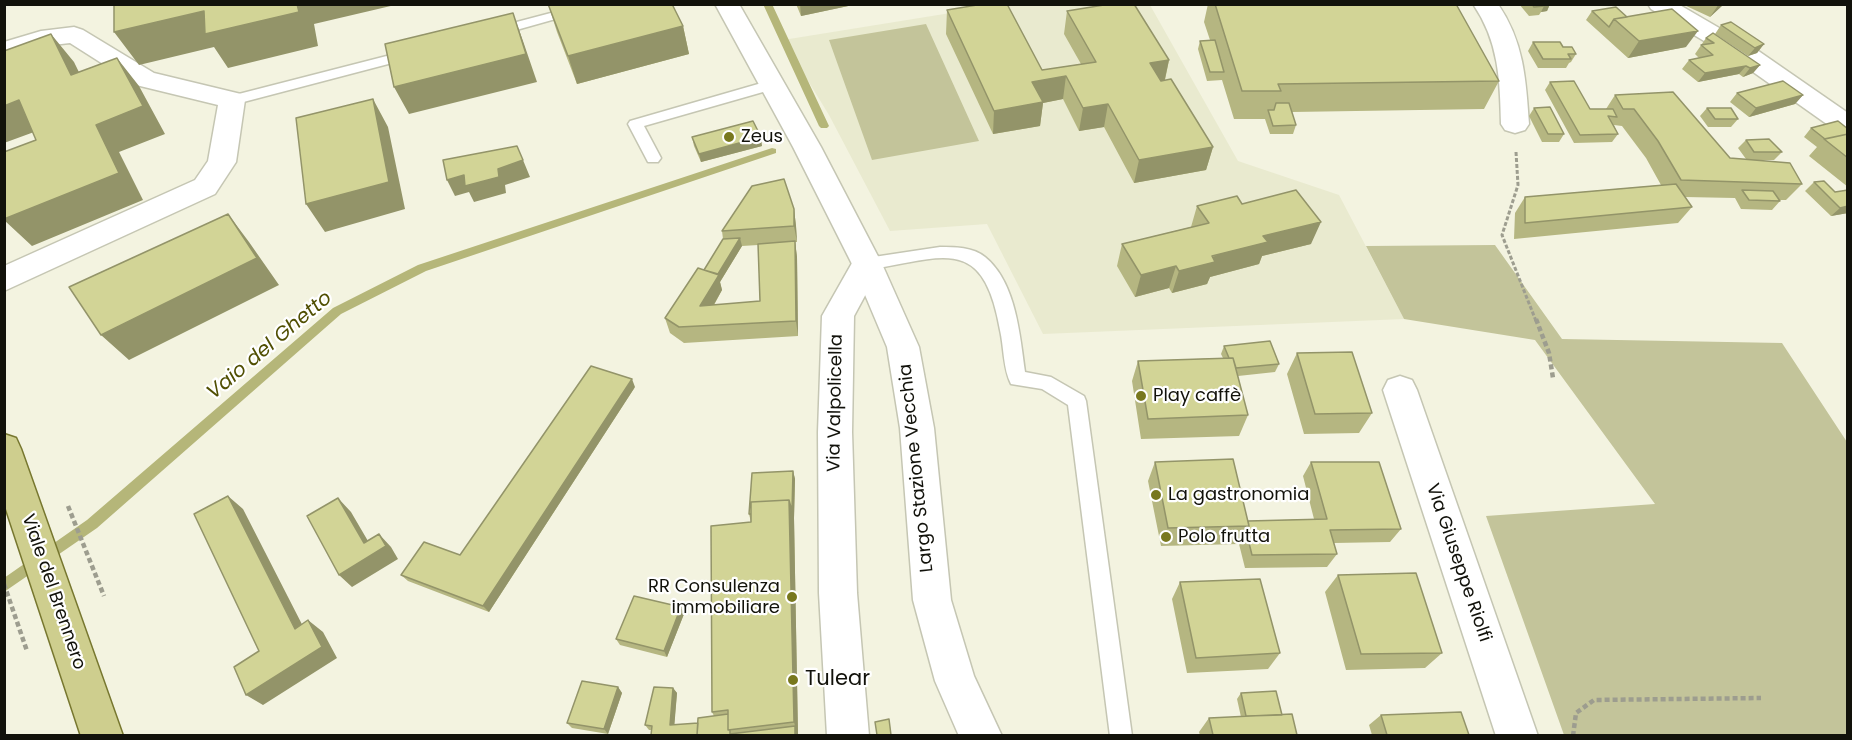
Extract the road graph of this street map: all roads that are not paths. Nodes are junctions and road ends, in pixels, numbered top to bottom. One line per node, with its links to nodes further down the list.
1 (603, 4): 5 (lane)
2 (727, 4): 8 (street)
3 (1485, 4): 10 (street)
4 (1660, 4): 11 (street)
5 (475, 38)
6 (429, 49): 9 (lane)
7 (4, 51): 9 (street)
8 (772, 86): 12 (lane); 13 (street)
9 (232, 100): 14 (street)
10 (1515, 124)
11 (1848, 126)
12 (653, 158)
13 (867, 264): 17 (lane); 19 (street, Via Valpolicella); 20 (street, Largo Stazione Vecchia)
14 (4, 279)
15 (1400, 390): 21 (street, Via Giuseppe Riolfi)
16 (4, 449): 18 (main road, Viale del Brennero)
17 (1119, 734)
18 (102, 735)
19 (848, 735)
20 (981, 735)
21 (1517, 735)

